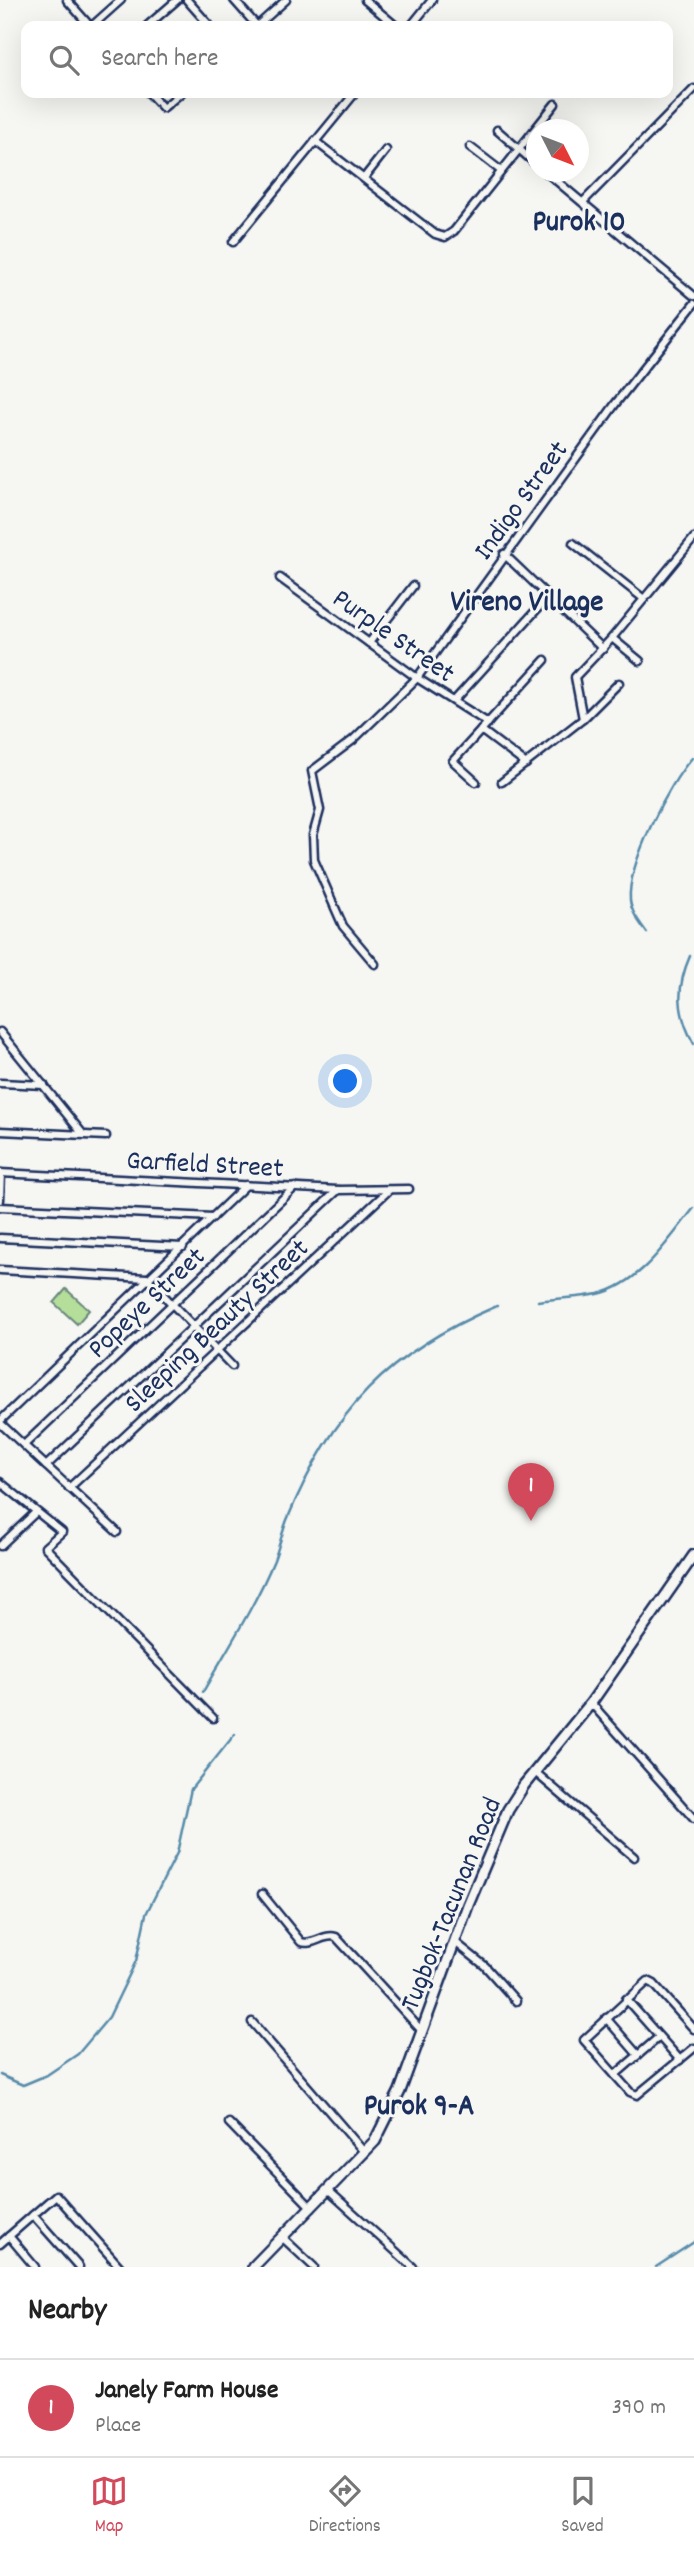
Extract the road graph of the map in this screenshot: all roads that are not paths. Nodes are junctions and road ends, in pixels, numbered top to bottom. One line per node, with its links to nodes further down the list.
1 (67, 0): 9 (street)
2 (121, 0): 10 (street)
3 (177, 0): 11 (street)
4 (187, 0): 12 (street)
5 (234, 0): 13 (street)
6 (285, 0): 14 (street)
7 (365, 0): 15 (street)
8 (432, 0): 16 (street)
9 (86, 21)
10 (97, 21)
11 (153, 21)
12 (203, 21)
13 (253, 21)
14 (262, 21)
15 (390, 21)
16 (415, 21)
17 (694, 89): 31 (street)
18 (154, 98): 19 (street)
19 (175, 98)
20 (351, 98): 23 (street)
21 (555, 104): 25 (street)
22 (497, 130): 25 (street)
23 (315, 141): 29 (street); 32 (street)
24 (470, 147): 28 (street)
25 (519, 149): 27 (street); 28 (street)
26 (386, 150): 29 (street)
27 (526, 155)
28 (500, 170): 29 (street)
29 (364, 178)
30 (558, 182): 31 (street)
31 (583, 202): 33 (street)
32 (233, 242)
33 (694, 296)
34 (694, 304): 37 (street, Indigo Street)
35 (694, 538): 41 (street)
36 (573, 543): 41 (street)
37 (504, 554): 40 (street); 47 (street, Indigo Street)
38 (280, 578): 43 (street, Purple Street)
39 (413, 586): 43 (street)
40 (548, 597): 44 (street); 49 (street)
41 (645, 599): 42 (street)
42 (612, 638): 44 (street); 46 (street)
43 (369, 643): 47 (street, Purple Street)
44 (603, 649): 50 (street)
45 (545, 660): 51 (street)
46 (640, 661)
47 (417, 678): 49 (street, Purple Street); 56 (street, Indigo Street)
48 (619, 683): 50 (street)
49 (454, 701): 51 (street, Purple Street)
50 (583, 719): 53 (street)
51 (488, 723): 52 (street)
52 (481, 730): 53 (street); 54 (street)
53 (526, 764): 55 (street)
54 (476, 782)
55 (502, 782)
56 (375, 964)
57 (1, 1035): 59 (street)
58 (0, 1083): 59 (street)
59 (44, 1085): 61 (street)
60 (0, 1131): 61 (street)
61 (82, 1133): 62 (street)
62 (106, 1136)
63 (1, 1173): 64 (street, Garfield Street); 69 (street)
64 (246, 1185): 65 (street, Garfield Street); 71 (street, Popeye Street)
65 (295, 1187): 67 (street, Garfield Street); 76 (street, Popeye Street)
66 (409, 1189): 68 (street, Garfield Street)
67 (338, 1190): 68 (street, Garfield Street); 77 (street)
68 (389, 1190): 78 (street, Sleeping Beauty Street)
69 (0, 1200)
70 (0, 1207): 71 (street)
71 (213, 1217): 73 (street, Popeye Street)
72 (0, 1238): 73 (street)
73 (183, 1247): 75 (street, Popeye Street)
74 (0, 1270): 75 (street)
75 (150, 1280): 76 (street); 80 (street, Popeye Street)
76 (173, 1304): 77 (street); 81 (street, Popeye Street)
77 (194, 1326): 78 (street); 82 (street)
78 (218, 1352): 79 (street); 84 (street, Sleeping Beauty Street)
79 (232, 1366)
80 (0, 1422): 81 (street)
81 (24, 1445): 82 (street)
82 (46, 1466): 84 (street)
83 (0, 1482): 85 (street)
84 (69, 1488): 86 (street)
85 (35, 1513): 87 (street); 90 (street)
86 (117, 1532)
87 (0, 1546)
88 (694, 1555): 89 (street, Tugbok-Tacunan Road)
89 (592, 1703): 91 (street, Tugbok-Tacunan Road); 92 (street)
90 (213, 1718)
91 (535, 1772): 93 (street); 95 (street, Tugbok-Tacunan Road)
92 (694, 1819)
93 (634, 1857)
94 (261, 1894): 101 (street)
95 (454, 1942): 97 (street); 101 (street, Tugbok-Tacunan Road)
96 (626, 2000): 98 (street); 100 (street); 102 (street)
97 (516, 2001)
98 (606, 2018): 104 (street); 106 (street)
99 (252, 2022): 108 (street)
100 (694, 2029)
101 (422, 2031): 108 (street, Tugbok-Tacunan Road)
102 (659, 2037): 104 (street); 105 (street)
103 (694, 2048): 105 (street)
104 (638, 2055): 106 (street)
105 (680, 2060): 106 (street)
106 (615, 2075)
107 (229, 2123): 110 (street)
108 (365, 2153): 109 (street, Tugbok-Tacunan Road)
109 (329, 2191): 110 (street, Tugbok-Tacunan Road); 120 (street)
110 (312, 2208): 113 (street, Tugbok-Tacunan Road)
111 (33, 2215): 112 (street); 116 (street); 117 (street)
112 (9, 2236): 114 (street); 115 (street)
113 (283, 2238): 118 (street, Tugbok-Tacunan Road); 119 (street)
114 (0, 2244)
115 (36, 2267)
116 (79, 2267)
117 (120, 2267)
118 (253, 2267)
119 (314, 2267)
120 (413, 2267)

